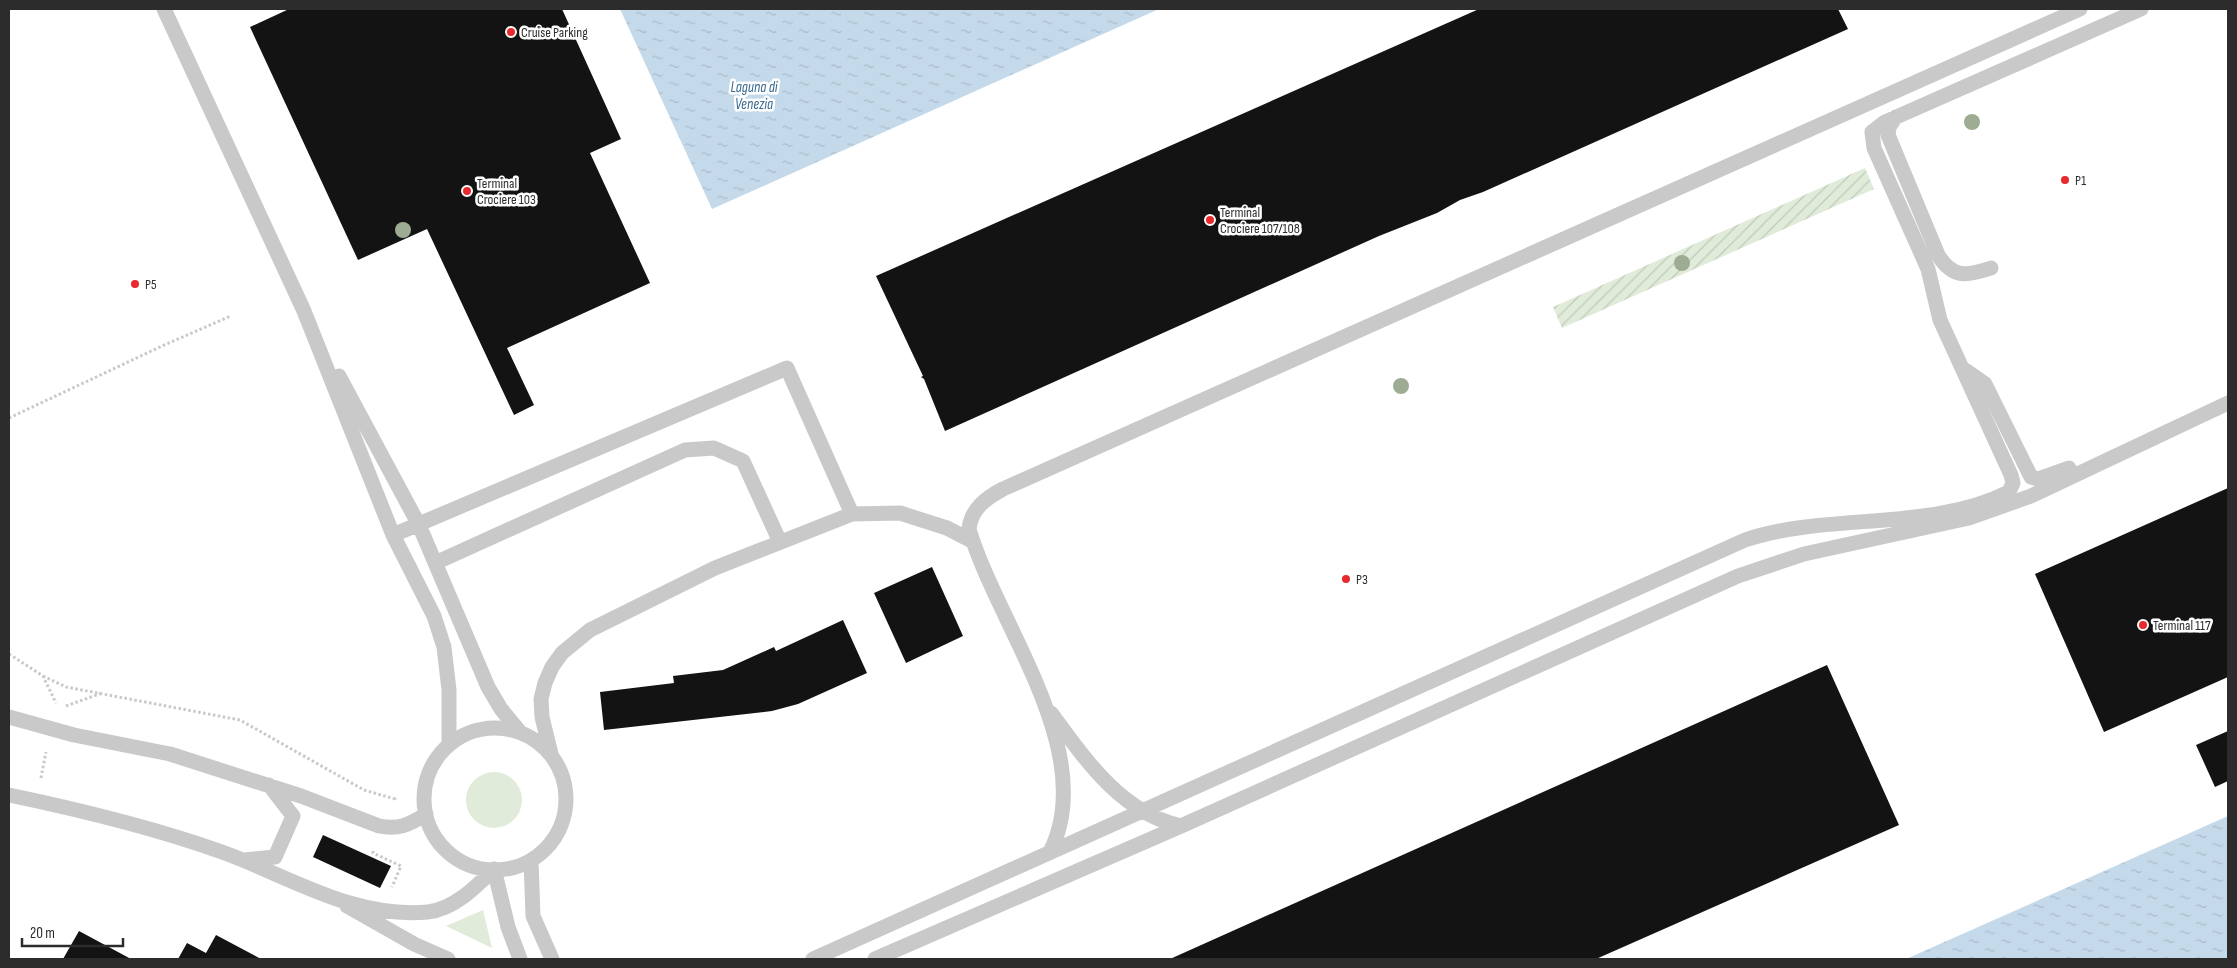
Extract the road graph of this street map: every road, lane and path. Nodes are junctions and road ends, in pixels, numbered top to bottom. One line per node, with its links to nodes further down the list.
1 (164, 9): 6 (lane)
2 (2080, 9): 15 (lane)
3 (2141, 9): 4 (lane)
4 (1896, 117): 5 (lane); 8 (lane)
5 (1991, 268)
6 (304, 311): 13 (lane); 14 (lane)
7 (231, 316): 10 (path)
8 (1963, 369): 11 (lane); 27 (lane)
9 (2228, 403): 11 (lane)
10 (9, 418)
11 (2138, 444): 29 (lane)
12 (852, 514): 13 (lane); 15 (lane); 16 (lane)
13 (419, 524): 14 (lane); 17 (lane)
14 (393, 535): 23 (lane)
15 (972, 541): 19 (lane)
16 (780, 542): 17 (lane); 24 (lane)
17 (435, 563): 22 (lane)
18 (103, 693): 20 (path)
19 (1046, 705): 27 (lane); 30 (lane)
20 (58, 708)
21 (9, 717): 25 (lane)
22 (520, 732): 23 (lane); 24 (lane)
23 (449, 744): 28 (lane)
24 (551, 754): 32 (lane)
25 (269, 785): 28 (lane); 31 (lane)
26 (9, 796): 31 (lane)
27 (1142, 810): 29 (lane); 30 (lane)
28 (426, 814): 33 (lane)
29 (1181, 826): 39 (lane)
30 (1050, 852): 38 (lane)
31 (240, 860): 34 (lane)
32 (531, 860): 33 (lane); 37 (lane)
33 (494, 870): 34 (lane); 36 (lane)
34 (335, 899): 35 (lane)
35 (448, 959)
36 (520, 959)
37 (552, 959)
38 (813, 959)
39 (875, 959)

